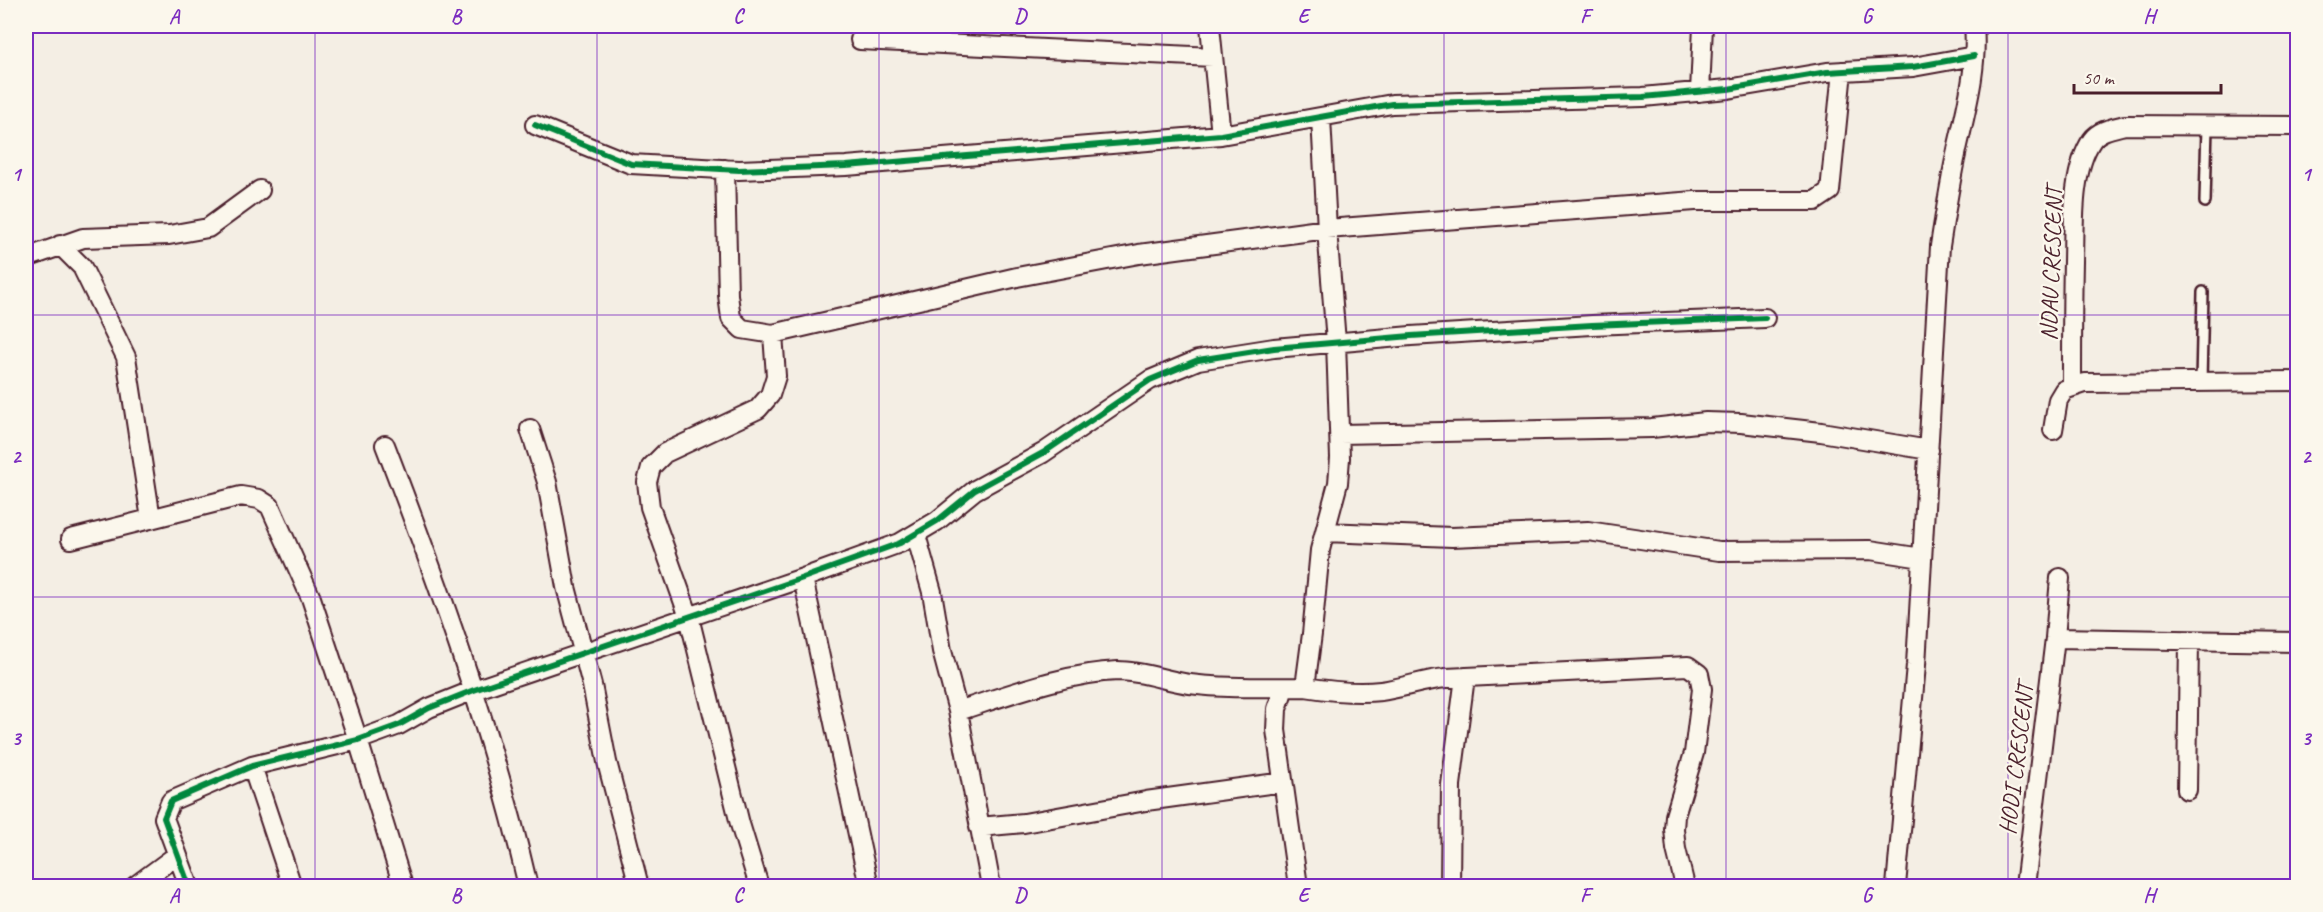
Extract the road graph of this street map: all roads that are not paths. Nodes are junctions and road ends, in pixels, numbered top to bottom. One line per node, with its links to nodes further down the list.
1 (1210, 26): 6 (street)
2 (1703, 26): 8 (street)
3 (1974, 26): 5 (street)
4 (860, 40): 6 (street)
5 (1974, 56): 7 (street); 31 (street)
6 (1213, 57): 13 (street)
7 (1842, 71): 8 (street); 17 (street)
8 (1700, 92): 9 (street)
9 (1321, 118): 13 (street); 17 (street)
10 (535, 125): 14 (street)
11 (2208, 126): 12 (street, NDAU CRESCENT); 16 (lane); 26 (street, NDAU CRESCENT)
12 (2298, 126)
13 (1221, 135): 14 (street)
14 (725, 169): 22 (street)
15 (260, 190): 18 (street)
16 (2205, 202)
17 (1327, 229): 22 (street); 23 (street)
18 (60, 245): 19 (street); 32 (street)
19 (26, 258)
20 (2203, 292): 25 (lane)
21 (1765, 318): 23 (street)
22 (773, 334): 39 (street)
23 (1336, 342): 29 (street); 34 (street)
24 (2298, 381): 25 (street)
25 (2201, 382): 26 (street)
26 (2072, 386): 28 (street)
27 (531, 429): 43 (street)
28 (2053, 430)
29 (1340, 434): 31 (street); 33 (street)
30 (385, 445): 47 (street)
31 (1929, 450): 36 (street)
32 (151, 519): 35 (street); 49 (street)
33 (1325, 532): 36 (street); 45 (street)
34 (916, 535): 37 (street); 48 (street)
35 (71, 539)
36 (1922, 558): 67 (street)
37 (802, 578): 39 (street); 62 (street)
38 (2060, 578): 40 (street, HODI CRESCENT)
39 (689, 617): 43 (street); 61 (street)
40 (2055, 638): 41 (street); 68 (street, HODI CRESCENT)
41 (2188, 641): 42 (street); 52 (street)
42 (2298, 642)
43 (583, 653): 47 (street); 60 (street)
44 (1465, 677): 45 (street); 65 (street); 66 (street)
45 (1305, 687): 46 (street)
46 (1284, 688): 48 (street); 51 (street)
47 (474, 690): 49 (street); 59 (street)
48 (958, 711): 53 (street)
49 (358, 740): 50 (street); 58 (street)
50 (252, 766): 54 (street); 57 (street)
51 (1283, 782): 53 (street); 64 (street)
52 (2187, 790)
53 (980, 827): 63 (street)
54 (177, 855): 55 (street); 56 (street)
55 (135, 886)
56 (189, 886)
57 (292, 886)
58 (403, 886)
59 (528, 886)
60 (639, 886)
61 (759, 886)
62 (869, 886)
63 (991, 886)
64 (1298, 886)
65 (1450, 886)
66 (1685, 886)
67 (1896, 886)
68 (2025, 886)

